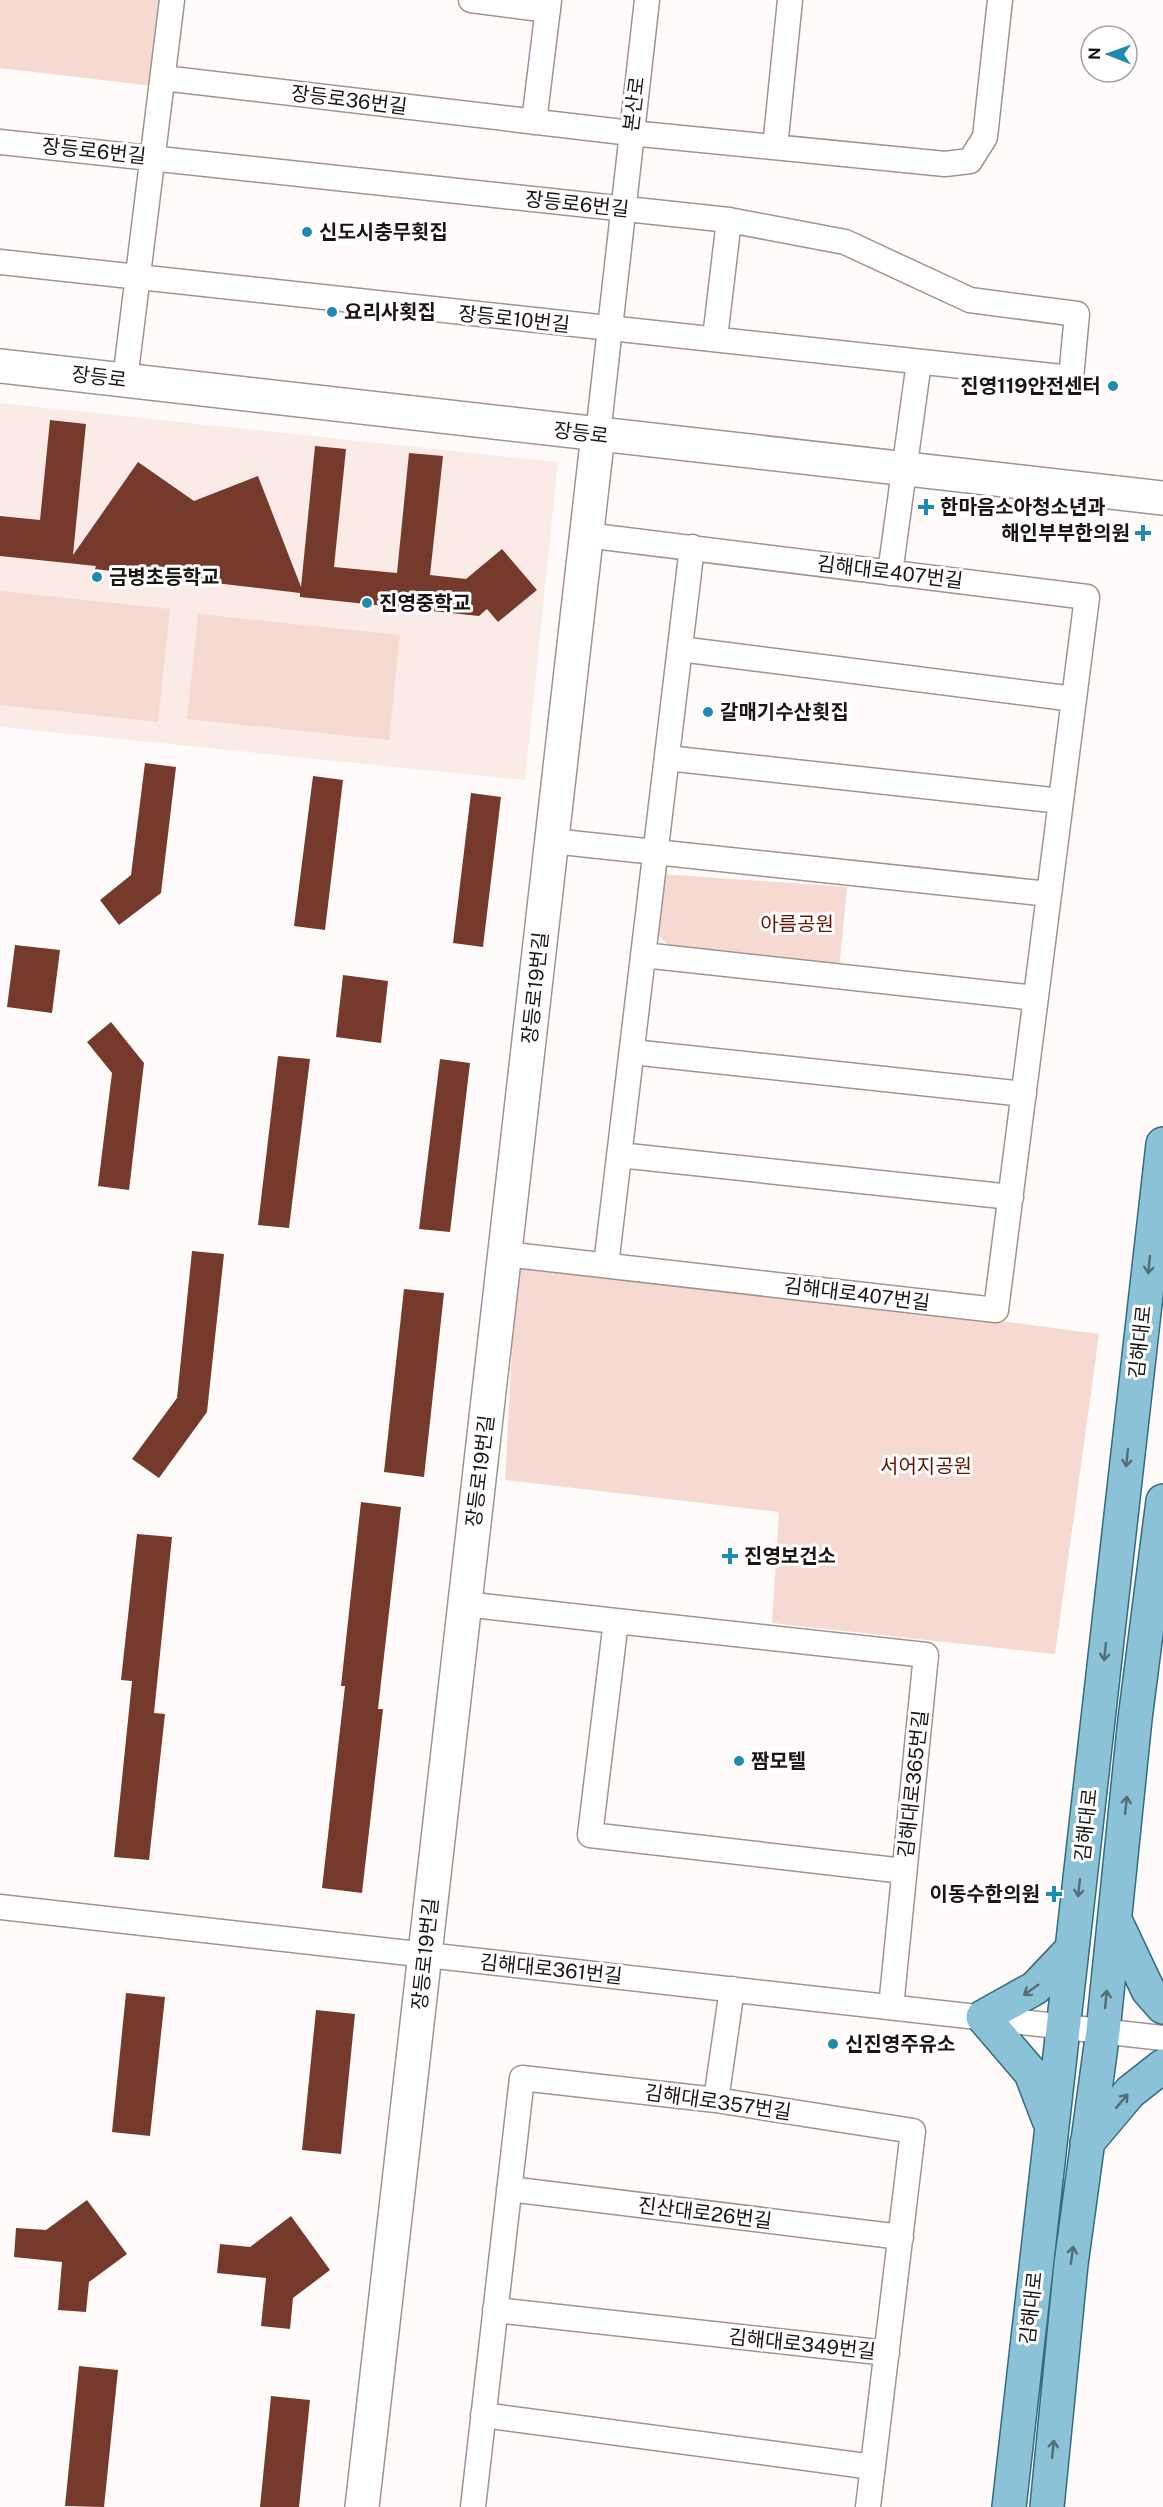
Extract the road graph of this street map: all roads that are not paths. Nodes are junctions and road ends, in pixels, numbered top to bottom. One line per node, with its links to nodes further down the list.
1 (172, 0): 7 (street)
2 (471, 0): 6 (street)
3 (647, 0): 9 (street, 본산로)
4 (790, 0): 11 (street)
5 (1000, 0): 11 (street, 장등로36번길)
6 (549, 5): 8 (street)
7 (163, 78): 8 (street, 장등로36번길); 12 (street)
8 (534, 122): 9 (street, 장등로36번길)
9 (631, 133): 11 (street, 장등로36번길); 13 (street, 본산로)
10 (0, 142): 12 (street, 장등로6번길)
11 (775, 147)
12 (154, 158): 13 (street, 장등로6번길); 16 (street)
13 (621, 209): 14 (street, 장등로6번길); 17 (street, 본산로)
14 (729, 220): 18 (street); 21 (street, 장등로6번길)
15 (0, 262): 16 (street, 장등로10번길)
16 (139, 277): 17 (street, 장등로10번길); 22 (street)
17 (609, 329): 18 (street, 장등로10번길); 23 (street, 본산로)
18 (714, 338): 19 (street, 장등로10번길)
19 (919, 362): 21 (street, 장등로10번길); 24 (street)
20 (0, 366): 22 (street, 장등로)
21 (1071, 378)
22 (125, 380): 23 (street, 장등로)
23 (598, 434): 24 (street, 장등로); 26 (street, 장등로19번길)
24 (903, 470): 25 (street, 장등로); 28 (street)
25 (1163, 498)
26 (586, 535): 27 (street, 김해대로407번길); 33 (street, 장등로19번길)
27 (692, 547): 28 (street, 김해대로407번길); 29 (street)
28 (890, 573): 30 (street, 김해대로407번길)
29 (680, 650): 30 (street); 31 (street)
30 (1074, 699): 32 (street, 김해대로407번길)
31 (666, 758): 32 (street); 34 (street)
32 (1061, 801): 35 (street, 김해대로407번길)
33 (552, 841): 34 (street); 43 (street, 장등로19번길)
34 (655, 852): 35 (street); 36 (street)
35 (1049, 894): 37 (street, 김해대로407번길)
36 (643, 955): 37 (street); 38 (street)
37 (1036, 998): 39 (street, 김해대로407번길)
38 (632, 1052): 39 (street); 41 (street)
39 (1024, 1094): 42 (street, 김해대로407번길)
40 (1163, 1144): 51 (main road, 김해대로, one-way to 51)
41 (619, 1155): 42 (street); 44 (street)
42 (1011, 1197): 44 (street, 김해대로407번길)
43 (505, 1254): 44 (street, 김해대로407번길); 46 (street, 장등로19번길)
44 (606, 1264)
45 (1163, 1501): 50 (main road, 김해대로, one-way to 45)
46 (465, 1604): 47 (street, 김해대로365번길); 52 (street, 장등로19번길)
47 (616, 1621): 48 (street, 김해대로365번길); 48 (street, 김해대로365번길)
48 (904, 1871): 54 (street)
49 (0, 1907): 52 (street, 김해대로361번길)
50 (1114, 1919): 55 (main road); 58 (main road, 김해대로, one-way to 50)
51 (1072, 1948): 56 (main road, one-way to 56); 57 (main road, 김해대로)
52 (425, 1955): 53 (street, 김해대로361번길); 71 (street, 장등로19번길)
53 (732, 1989): 54 (street, 김해대로361번길); 61 (street)
54 (891, 2007): 56 (street, 김해대로361번길)
55 (1163, 2007)
56 (983, 2017): 57 (street, 김해대로361번길); 62 (main road)
57 (1063, 2026): 58 (street, 김해대로361번길); 62 (main road, 김해대로)
58 (1103, 2031): 59 (street, 김해대로361번길); 64 (main road, 김해대로)
59 (1163, 2038)
60 (1163, 2066): 64 (main road, one-way to 60)
61 (716, 2100): 63 (street, 김해대로357번길); 65 (street, 김해대로357번길)
62 (1051, 2127): 74 (main road, 김해대로)
63 (913, 2131): 66 (street, 김해대로349번길)
64 (1087, 2143): 75 (main road, 김해대로, one-way to 64)
65 (509, 2189): 66 (street, 진산대로26번길); 67 (street)
66 (901, 2237): 68 (street, 김해대로349번길)
67 (495, 2310): 68 (street, 김해대로349번길); 69 (street)
68 (887, 2353): 70 (street)
69 (483, 2415): 70 (street); 72 (street)
70 (873, 2467): 73 (street)
71 (362, 2507)
72 (473, 2507)
73 (868, 2507)
74 (1009, 2507)
75 (1047, 2507)

